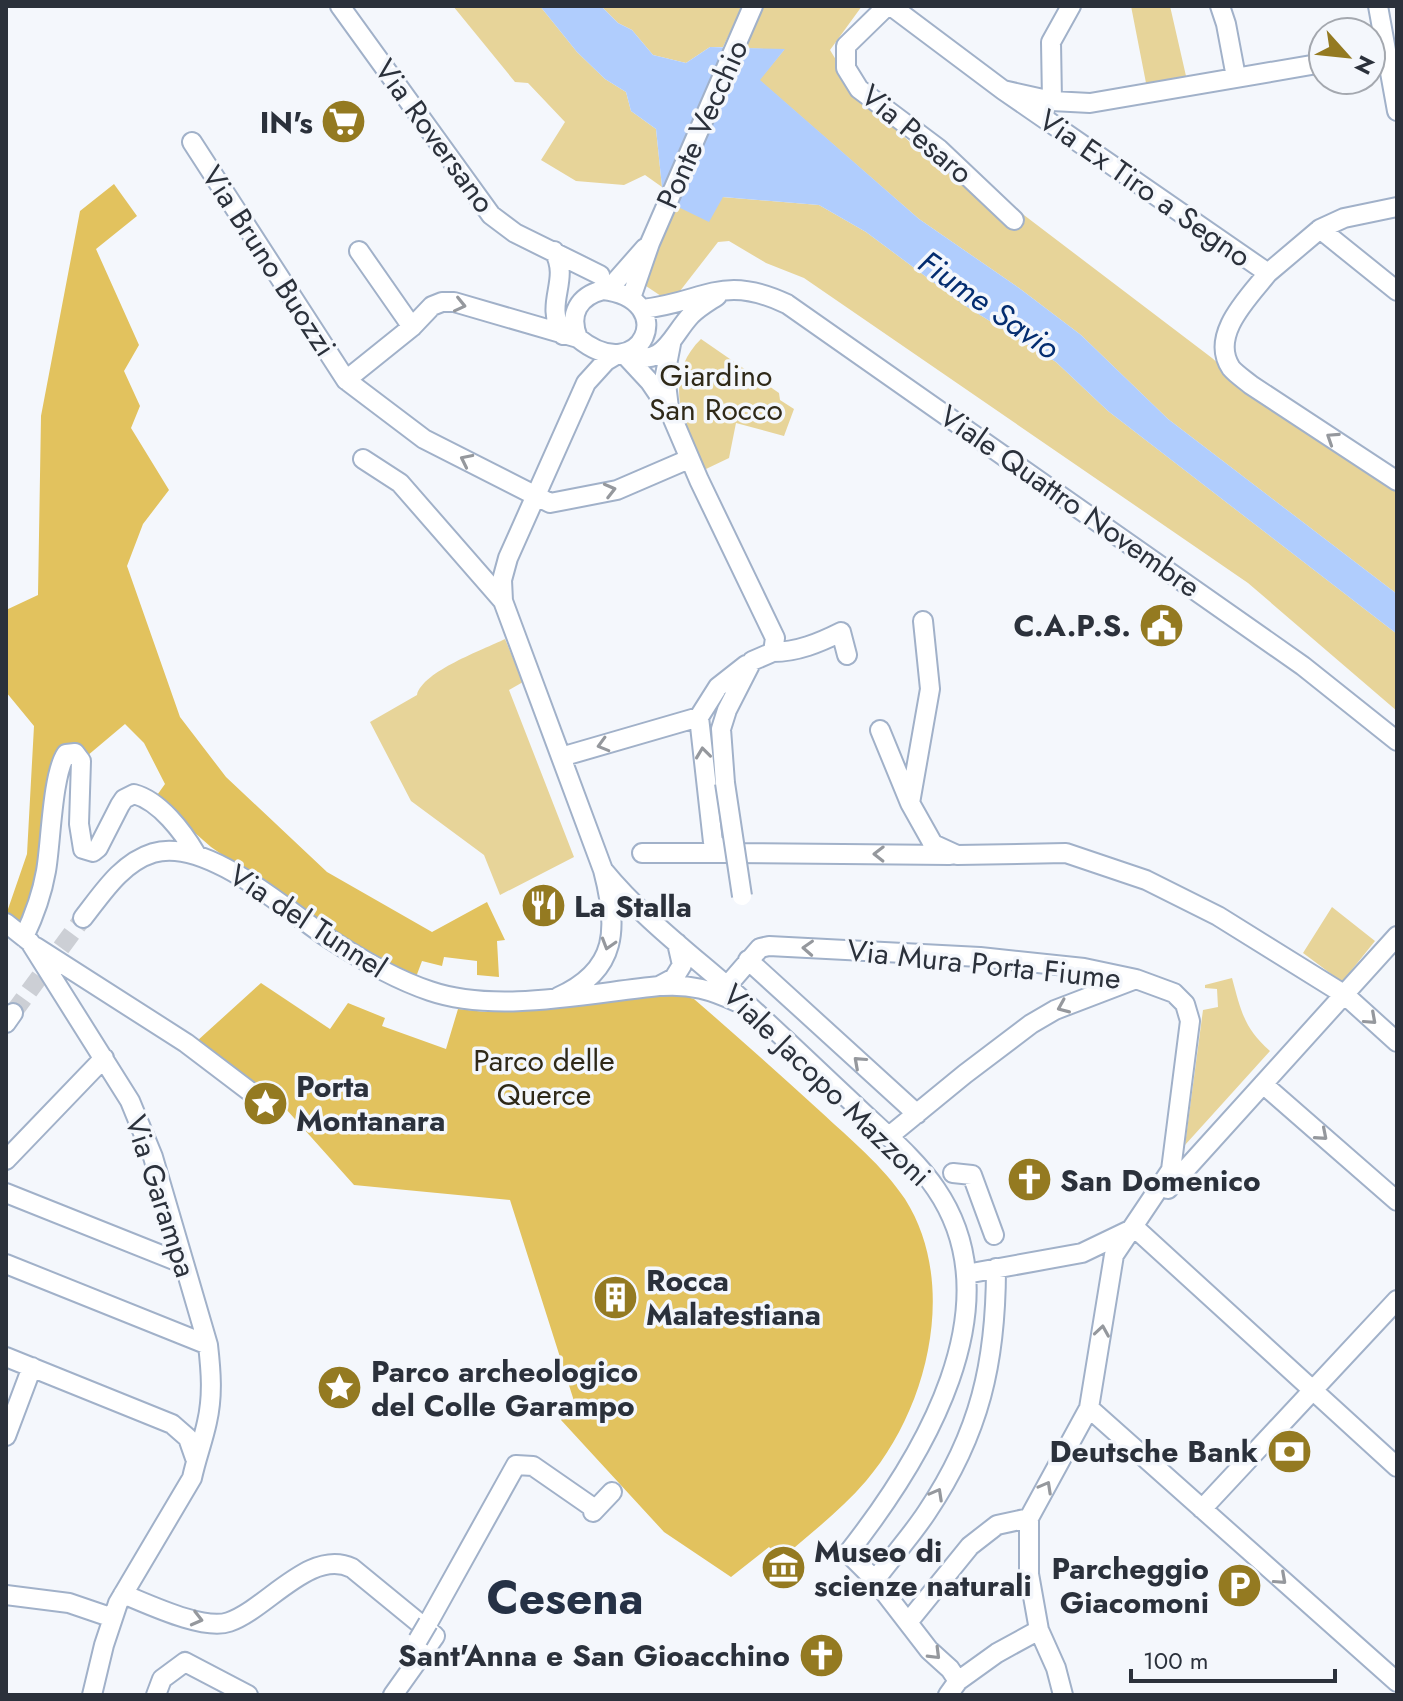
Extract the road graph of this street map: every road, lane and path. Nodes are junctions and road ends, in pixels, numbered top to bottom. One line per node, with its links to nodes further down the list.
1 (340, 6): 18 (street, Via Roversano)
2 (753, 6): 16 (street, Ponte Vecchio)
3 (889, 6): 9 (street, Via Ex Tiro a Segno); 14 (street, Via Pesaro)
4 (1071, 6): 10 (street)
5 (1220, 6): 8 (street)
6 (1387, 63): 11 (street)
7 (1307, 66): 8 (street)
8 (1236, 77): 10 (street)
9 (1003, 90): 10 (street); 19 (street, Via Ex Tiro a Segno)
10 (1052, 101)
11 (1397, 111)
12 (192, 142): 29 (street, Via Bruno Buozzi)
13 (1397, 207): 15 (street, Via Ex Tiro a Segno)
14 (1014, 220)
15 (1320, 229): 19 (street, Via Ex Tiro a Segno); 22 (street)
16 (650, 243): 20 (street, Ponte Vecchio); 24 (street, Ponte Vecchio)
17 (359, 251): 25 (street)
18 (554, 251): 20 (street, Via Roversano); 23 (street)
19 (1268, 273): 34 (street, one-way to 19)
20 (603, 285): 23 (street); 24 (street); 27 (street)
21 (730, 288): 24 (street, Viale Quattro Novembre); 26 (street); 43 (street, Viale Quattro Novembre)
22 (1397, 291)
23 (557, 294): 27 (street)
24 (645, 305): 26 (street); 28 (street)
25 (412, 327): 27 (street, one-way to 27); 29 (street)
26 (676, 336): 28 (street); 31 (street)
27 (575, 339): 28 (street); 30 (street)
28 (622, 354): 30 (street); 31 (street)
29 (346, 380): 35 (street, Via Bruno Buozzi, one-way to 29)
30 (586, 383): 35 (street)
31 (669, 410): 33 (street)
32 (363, 459): 36 (street)
33 (689, 459): 35 (street, Via Bruno Buozzi, one-way to 33); 38 (street)
34 (1397, 481)
35 (536, 494): 36 (street)
36 (503, 601): 44 (street)
37 (923, 621): 45 (street)
38 (773, 652): 39 (street); 40 (street)
39 (847, 655)
40 (752, 661): 41 (street); 51 (street, bridge)
41 (699, 717): 44 (street, one-way to 44); 47 (street, one-way to 41)
42 (880, 730): 45 (street)
43 (1397, 741)
44 (561, 757): 50 (street)
45 (910, 803): 49 (street)
46 (642, 853): 47 (street)
47 (725, 853): 49 (street, one-way to 47)
48 (196, 854): 52 (street, Via del Tunnel); 55 (street); 62 (street, Via del Tunnel)
49 (957, 855): 61 (street)
50 (603, 870): 56 (street, Viale Jacopo Mazzoni); 62 (street, Via del Tunnel, one-way to 62)
51 (743, 900)
52 (83, 918)
53 (6, 923): 55 (street, Via Garampa)
54 (1397, 936): 61 (street)
55 (27, 939): 65 (street, Via Garampa); 67 (street)
56 (677, 943): 59 (street); 60 (street, Viale Jacopo Mazzoni)
57 (748, 960): 58 (street, Via Mura Porta Fiume, one-way to 57); 60 (street); 68 (street, Viale Jacopo Mazzoni, one-way to 57)
58 (1136, 979): 68 (street, one-way to 68); 74 (street, Via Mura Porta Fiume)
59 (659, 986): 62 (street, Via del Tunnel); 63 (street, Via del Tunnel)
60 (727, 986): 63 (street, Viale Jacopo Mazzoni)
61 (1345, 995): 64 (street, one-way to 64); 66 (street)
62 (558, 997)
63 (753, 1010): 69 (street, Viale Jacopo Mazzoni)
64 (1397, 1042)
65 (104, 1058): 70 (street); 77 (street, Via Garampa)
66 (1263, 1084): 73 (street, one-way to 73); 74 (street)
67 (265, 1103)
68 (917, 1114): 69 (street)
69 (888, 1137): 79 (street, Viale Jacopo Mazzoni)
70 (6, 1160)
71 (953, 1173): 75 (street)
72 (6, 1193): 77 (street)
73 (1397, 1201)
74 (1134, 1227): 78 (street); 84 (street); 85 (street, Via Mura Porta Fiume, one-way to 74)
75 (994, 1235)
76 (6, 1264): 81 (street)
77 (184, 1264): 81 (street, Via Garampa)
78 (996, 1268): 79 (street); 92 (street, one-way to 78)
79 (966, 1274): 92 (street, Viale Jacopo Mazzoni)
80 (1397, 1300): 84 (street)
81 (208, 1345): 87 (street, Via Garampa)
82 (6, 1357): 83 (street)
83 (32, 1367): 86 (street); 87 (street)
84 (1314, 1390): 88 (street); 90 (street)
85 (1089, 1408): 90 (street); 91 (street, Via Mura Porta Fiume, one-way to 85)
86 (6, 1436)
87 (195, 1458): 93 (street, Via Garampa)
88 (1397, 1467)
89 (612, 1492): 98 (street)
90 (1202, 1509): 99 (street, one-way to 99)
91 (1029, 1518): 96 (street); 97 (street, Via Mura Porta Fiume)
92 (875, 1580): 96 (street)
93 (123, 1594): 95 (street, Via Garampa); 98 (street, one-way to 98)
94 (6, 1595): 95 (street)
95 (113, 1618): 101 (street, Via Garampa)
96 (909, 1621): 100 (street, one-way to 100)
97 (1039, 1630): 100 (street); 105 (street, Via Mura Porta Fiume)
98 (427, 1633): 104 (street)
99 (1397, 1682)
100 (953, 1688)
101 (92, 1695)
102 (156, 1695): 103 (street)
103 (248, 1695)
104 (392, 1695)
105 (1063, 1695)

